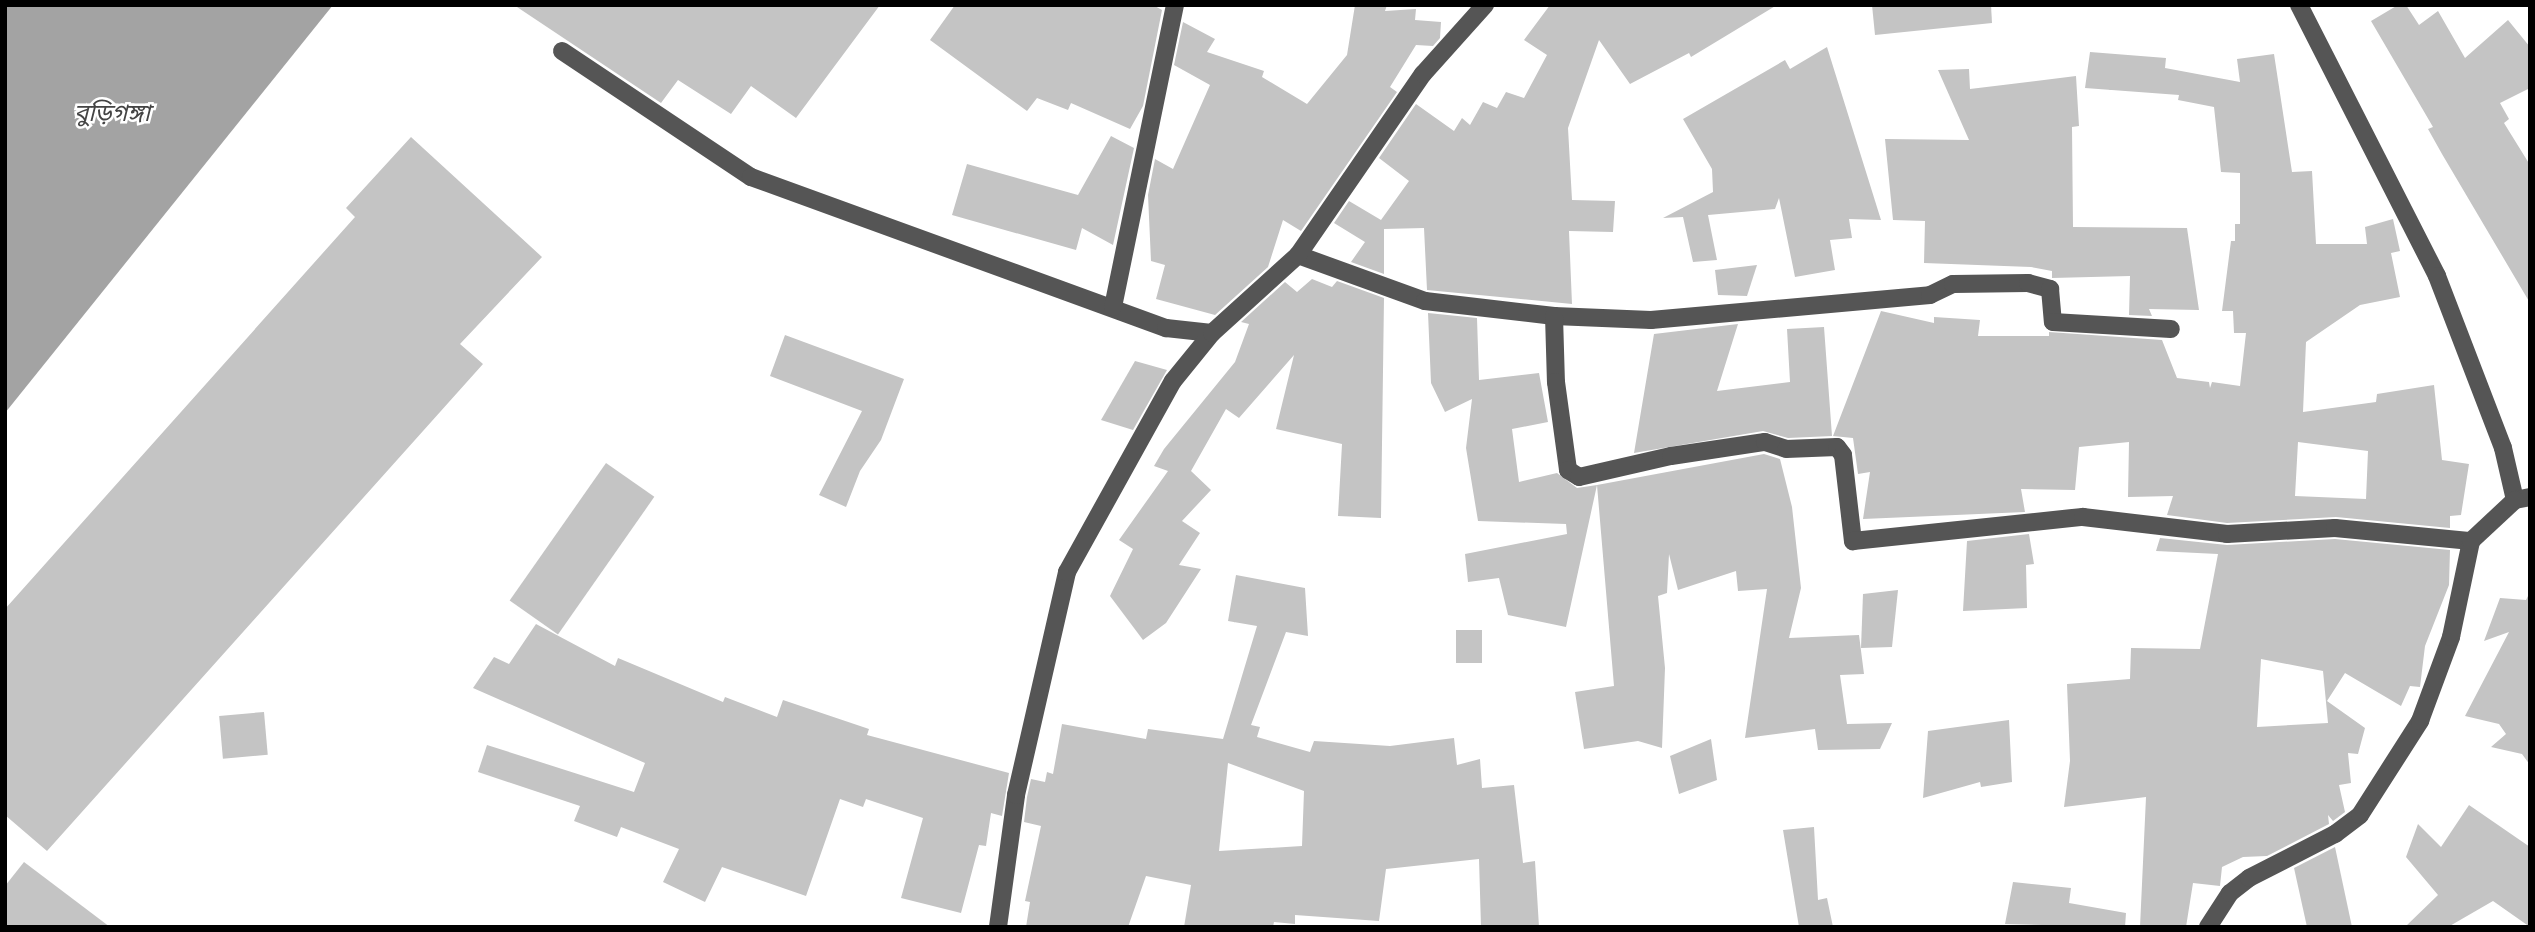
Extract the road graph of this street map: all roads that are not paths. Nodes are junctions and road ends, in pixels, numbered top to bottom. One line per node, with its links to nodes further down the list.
1 (1175, 5): 6 (street)
2 (1485, 5): 5 (street)
3 (2299, 5): 10 (street)
4 (562, 51): 6 (street)
5 (1298, 256): 7 (street); 9 (street)
6 (1113, 307): 9 (street)
7 (1554, 316): 8 (street); 11 (street)
8 (2171, 329)
9 (1212, 333): 12 (street)
10 (2523, 498): 11 (street)
11 (2471, 541): 13 (street)
12 (998, 927)
13 (2208, 927)

